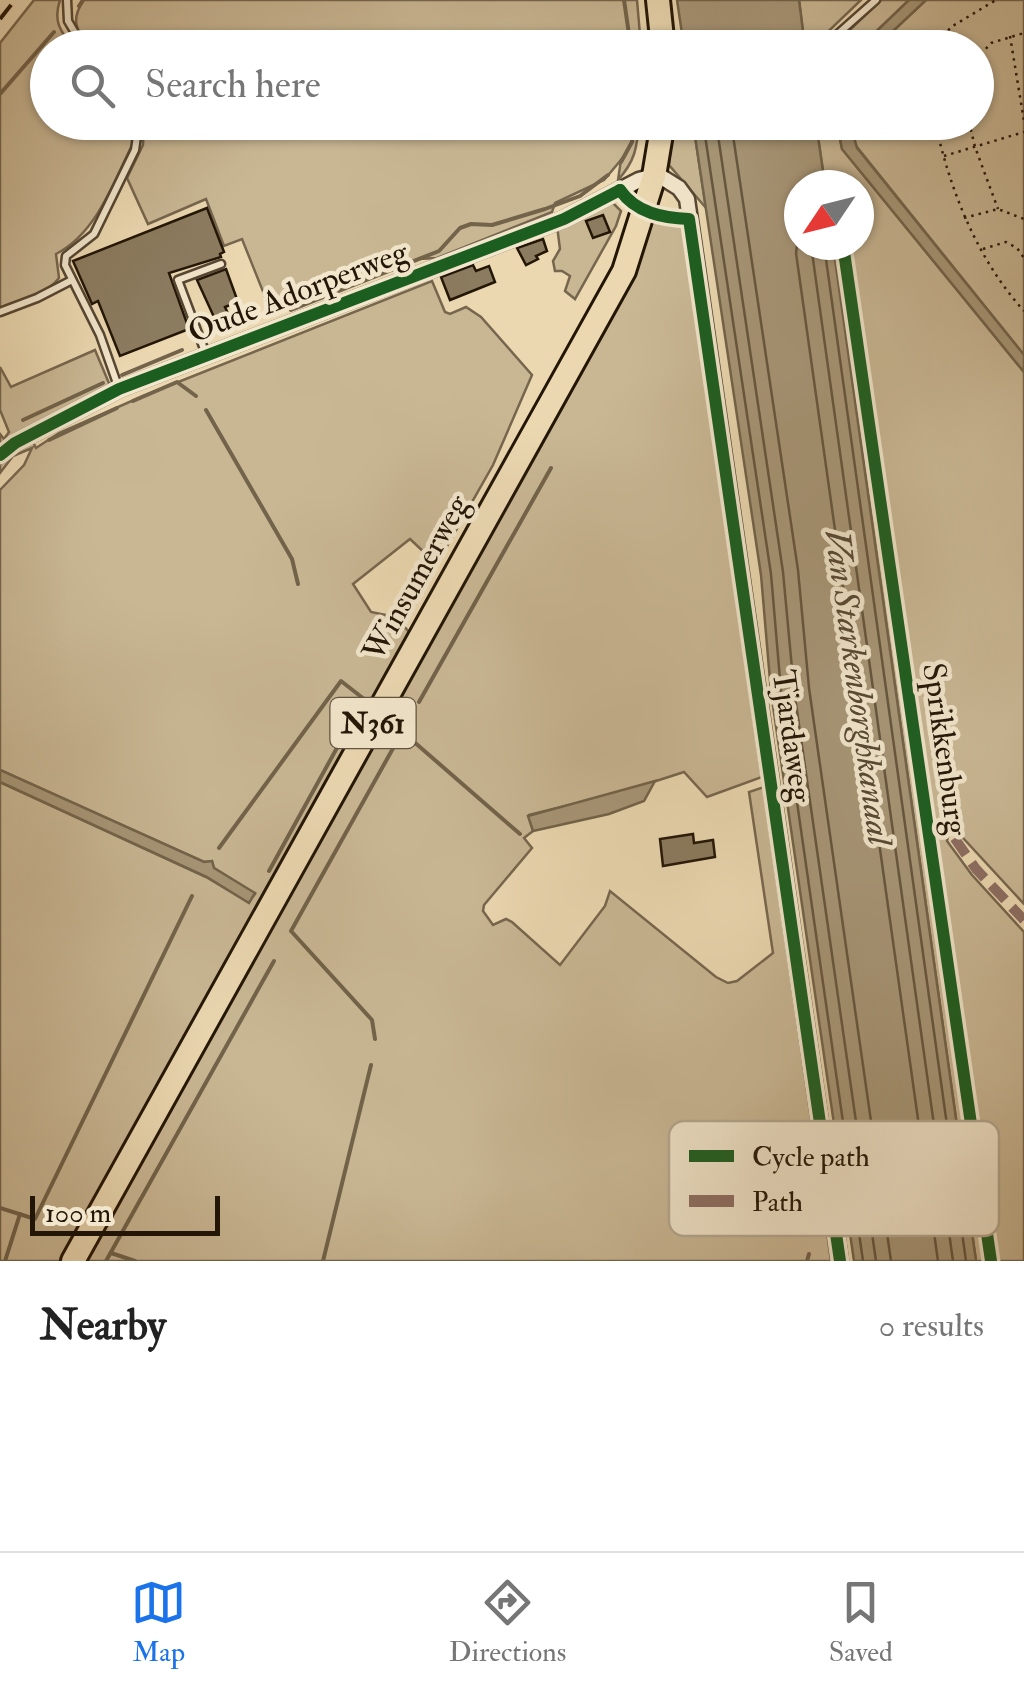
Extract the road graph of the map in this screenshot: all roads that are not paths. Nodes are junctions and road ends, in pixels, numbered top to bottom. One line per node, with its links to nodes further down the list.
1 (67, 0): 4 (lane)
2 (658, 0): 5 (main road)
3 (876, 0): 6 (lane)
4 (73, 30)
5 (661, 30)
6 (842, 30)
7 (135, 140): 11 (lane)
8 (660, 140): 9 (main road, Winsumerweg / N361)
9 (654, 176): 13 (street, Oude Adorperweg); 16 (street, Tjardaweg); 18 (main road, Winsumerweg / N361)
10 (221, 264): 13 (lane)
11 (72, 280): 12 (lane); 14 (lane)
12 (0, 312)
13 (207, 356): 14 (street, Oude Adorperweg)
14 (119, 389): 15 (street, Oude Adorperweg)
15 (0, 455)
16 (820, 1121)
17 (836, 1236): 19 (street, Tjardaweg)
18 (74, 1261)
19 (840, 1261)

